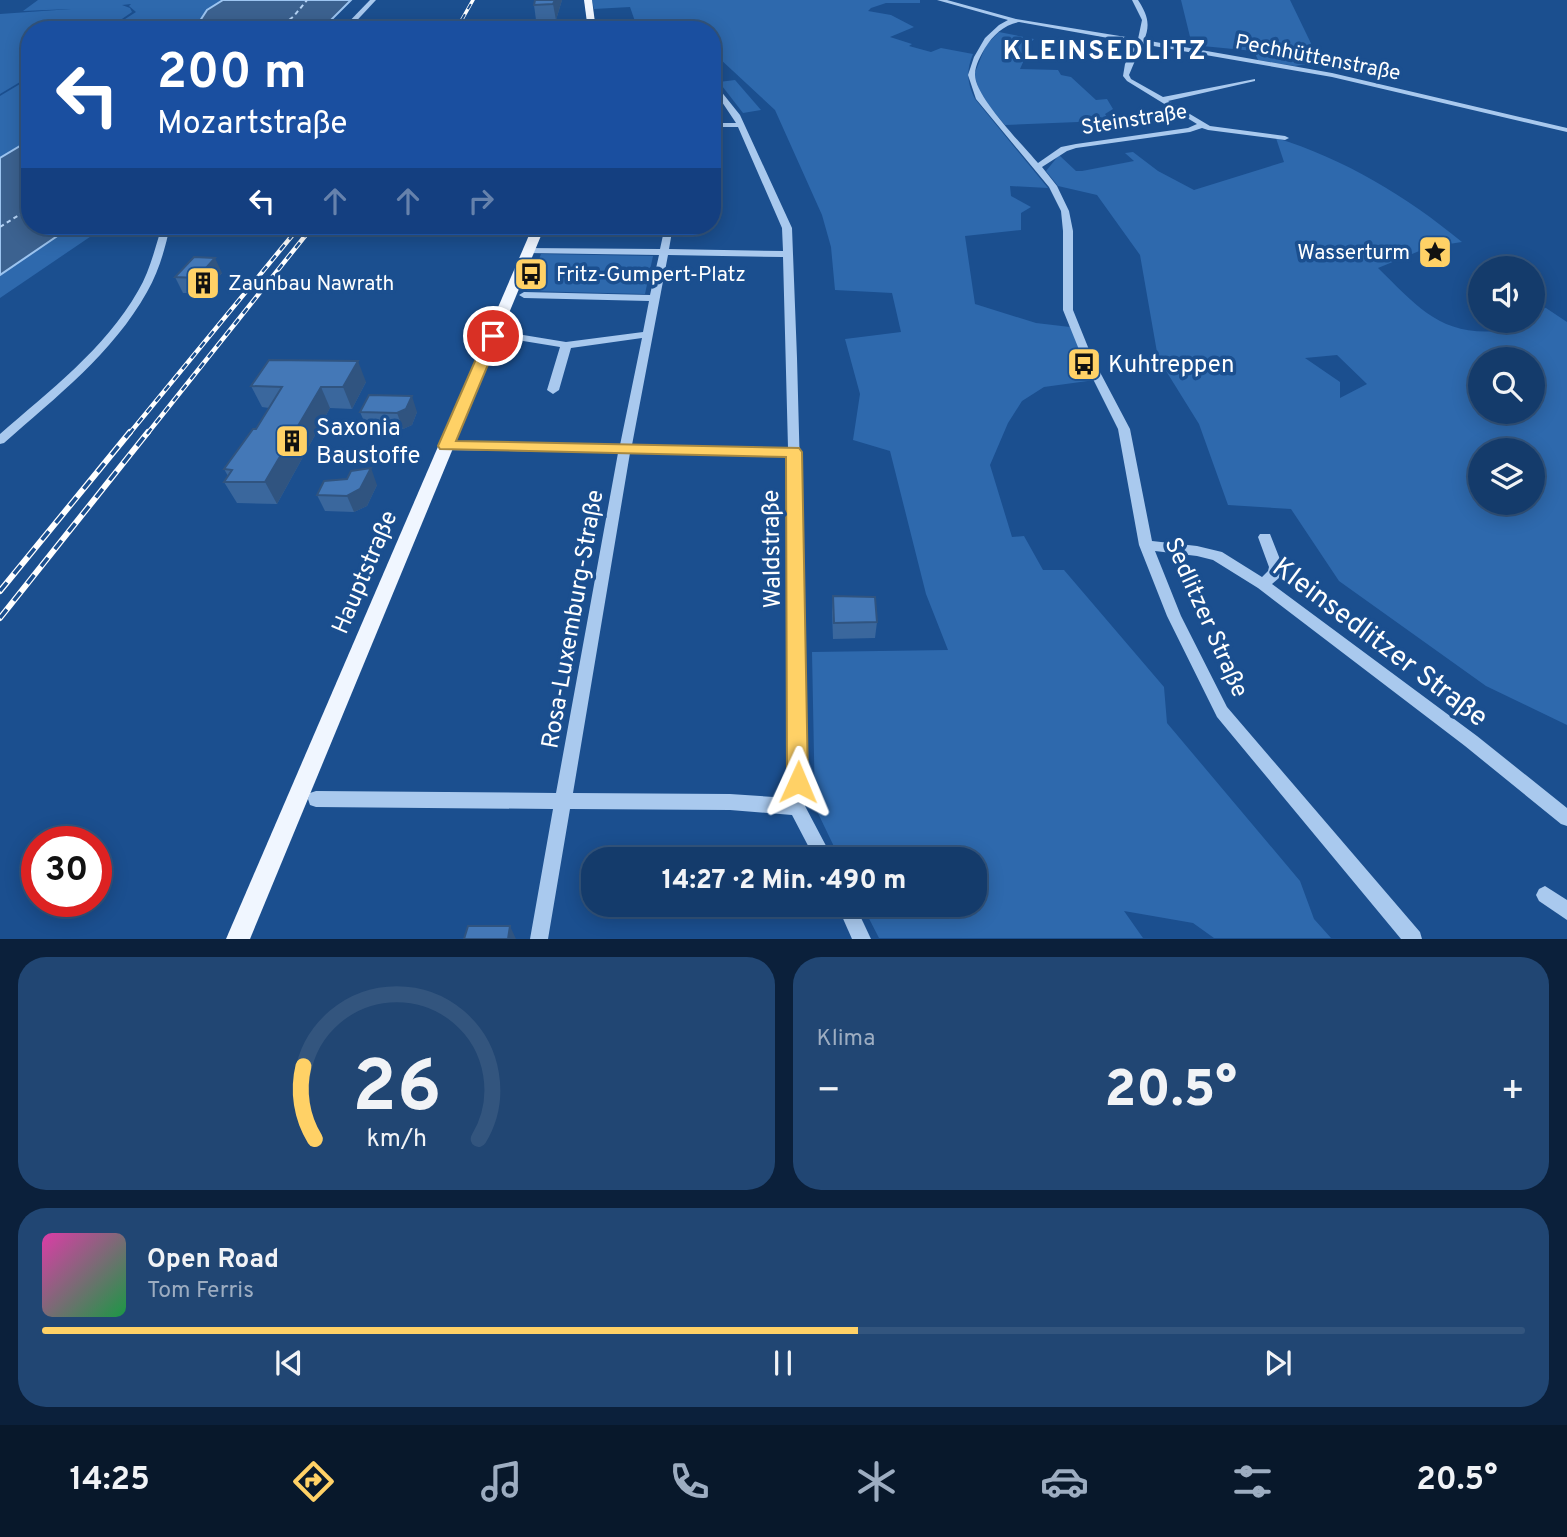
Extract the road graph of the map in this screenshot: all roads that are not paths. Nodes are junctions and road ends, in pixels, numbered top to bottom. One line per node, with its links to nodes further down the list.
1 (373, 0): 6 (street)
2 (588, 0): 7 (main road)
3 (940, 0): 5 (street, Pechhüttenstraße)
4 (1135, 0): 8 (street)
5 (1016, 20): 8 (street, Pechhüttenstraße); 17 (street, Sedlitzer Straße)
6 (353, 21)
7 (591, 21)
8 (1139, 43): 11 (street); 15 (street, Pechhüttenstraße)
9 (1254, 80): 11 (street)
10 (721, 95): 13 (street, Waldstraße)
11 (1161, 100): 14 (street)
12 (721, 125): 13 (street)
13 (741, 125): 23 (street, Waldstraße)
14 (1202, 125): 16 (street); 17 (street, Steinstraße)
15 (1567, 130)
16 (1285, 138)
17 (1037, 167): 35 (street, Sedlitzer Straße)
18 (164, 235): 30 (street)
19 (535, 235): 21 (main road, Hauptstraße)
20 (667, 235): 22 (street, Rosa-Luxemburg-Straße)
21 (528, 250): 22 (street); 31 (main road, Hauptstraße)
22 (663, 252): 23 (street); 25 (street, Rosa-Luxemburg-Straße)
23 (789, 254): 33 (street, Waldstraße)
24 (524, 295): 25 (street)
25 (655, 298): 26 (street, Rosa-Luxemburg-Straße)
26 (648, 334): 28 (street); 32 (street, Rosa-Luxemburg-Straße)
27 (511, 336): 28 (street)
28 (566, 345): 29 (street)
29 (553, 390)
30 (0, 440)
31 (446, 446): 32 (street); 45 (main road, Hauptstraße)
32 (625, 449): 33 (street); 38 (street, Rosa-Luxemburg-Straße)
33 (794, 452): 39 (street, Waldstraße)
34 (1265, 537): 36 (street)
35 (1146, 545): 36 (street, Kleinsedlitzer Straße); 48 (street, Sedlitzer Straße)
36 (1263, 584): 40 (street, Kleinsedlitzer Straße)
37 (316, 799): 38 (street)
38 (564, 800): 39 (street); 46 (street, Rosa-Luxemburg-Straße)
39 (797, 807): 41 (street, Waldstraße)
40 (1567, 818)
41 (818, 847)
42 (1545, 895): 43 (street)
43 (1567, 911)
44 (852, 917): 47 (street)
45 (238, 939)
46 (539, 939)
47 (862, 939)
48 (1413, 939)

